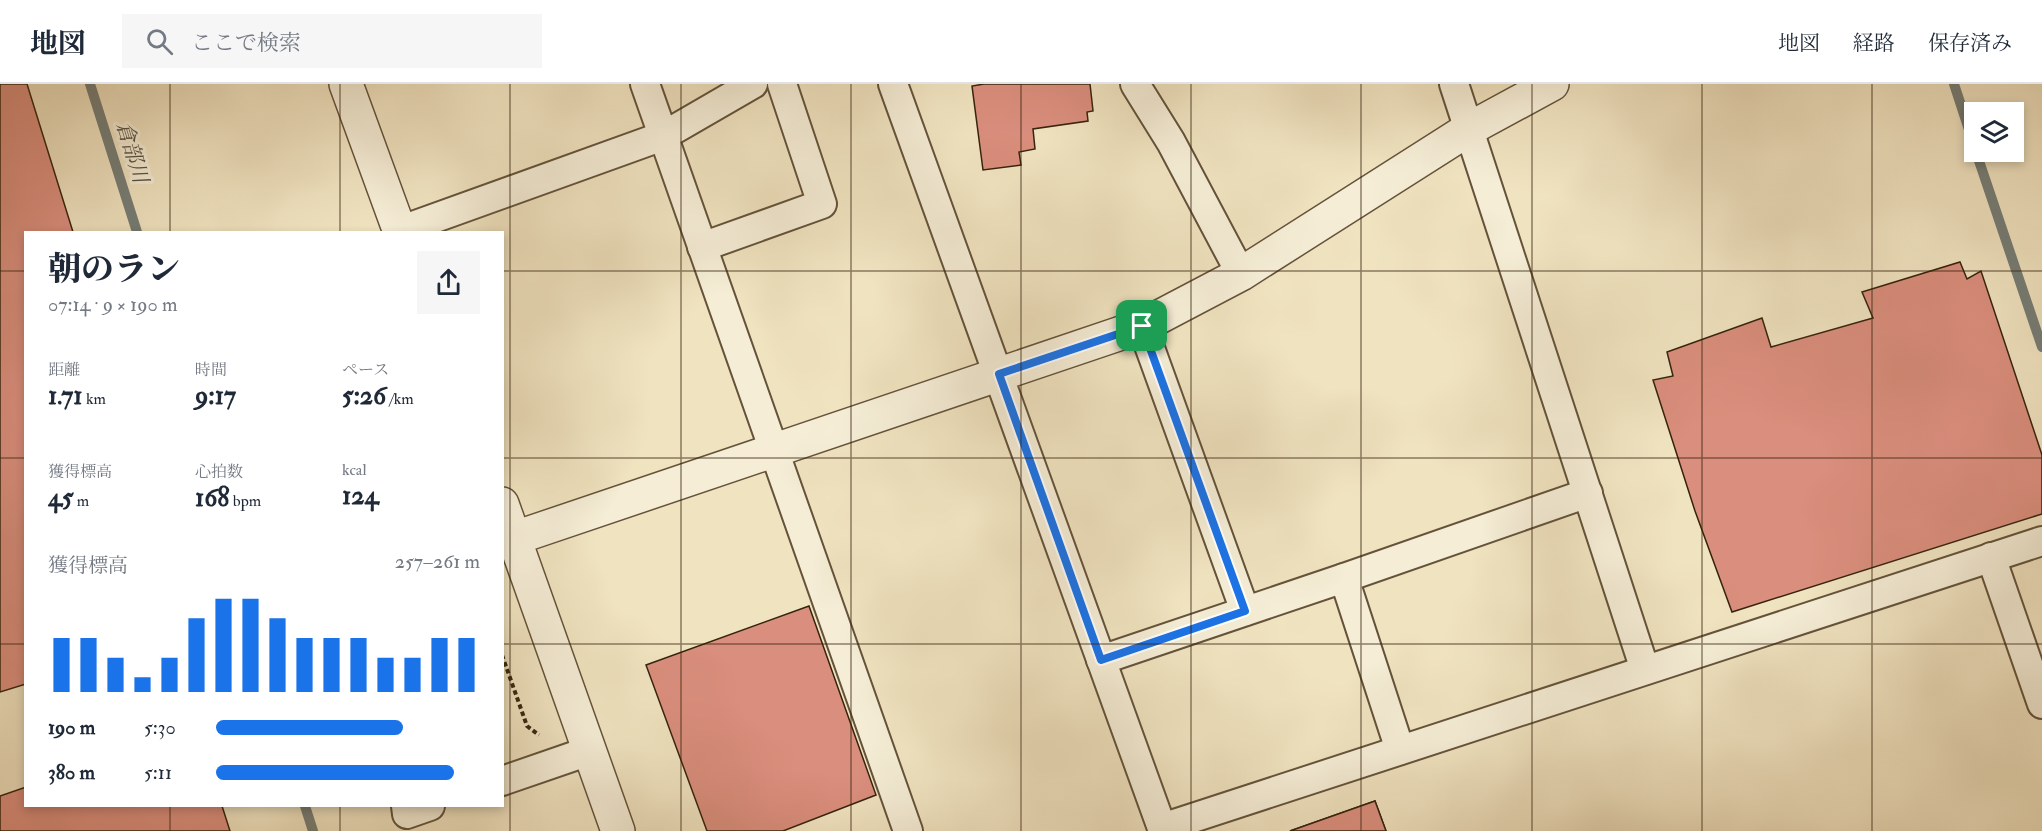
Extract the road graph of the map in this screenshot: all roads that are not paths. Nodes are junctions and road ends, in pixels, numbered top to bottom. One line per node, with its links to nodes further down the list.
1 (346, 84): 12 (street)
2 (645, 84): 11 (street)
3 (753, 84): 9 (street)
4 (782, 84): 14 (street)
5 (893, 84): 17 (street)
6 (1135, 84): 15 (street)
7 (1454, 84): 10 (street)
8 (1552, 84): 10 (street)
9 (724, 92): 11 (street)
10 (1469, 129): 15 (street); 19 (street)
11 (663, 136): 13 (street); 14 (street)
12 (399, 231)
13 (402, 231)
14 (702, 247): 18 (street)
15 (1241, 274): 16 (street)
16 (1142, 326): 17 (street); 25 (street)
17 (999, 374): 18 (street); 26 (street)
18 (774, 451): 21 (street); 34 (street)
19 (1588, 493): 24 (street); 27 (street)
20 (504, 509): 21 (street)
21 (515, 538): 30 (street)
22 (2042, 541): 23 (street)
23 (1992, 557): 27 (street); 28 (street)
24 (1344, 578): 25 (street); 29 (street)
25 (1245, 611): 26 (street)
26 (1101, 660): 32 (street)
27 (1646, 670): 29 (street)
28 (2042, 704)
29 (1400, 750): 32 (street)
30 (578, 755): 31 (street); 33 (street)
31 (504, 780)
32 (1162, 830)
33 (618, 831)
34 (909, 831)

